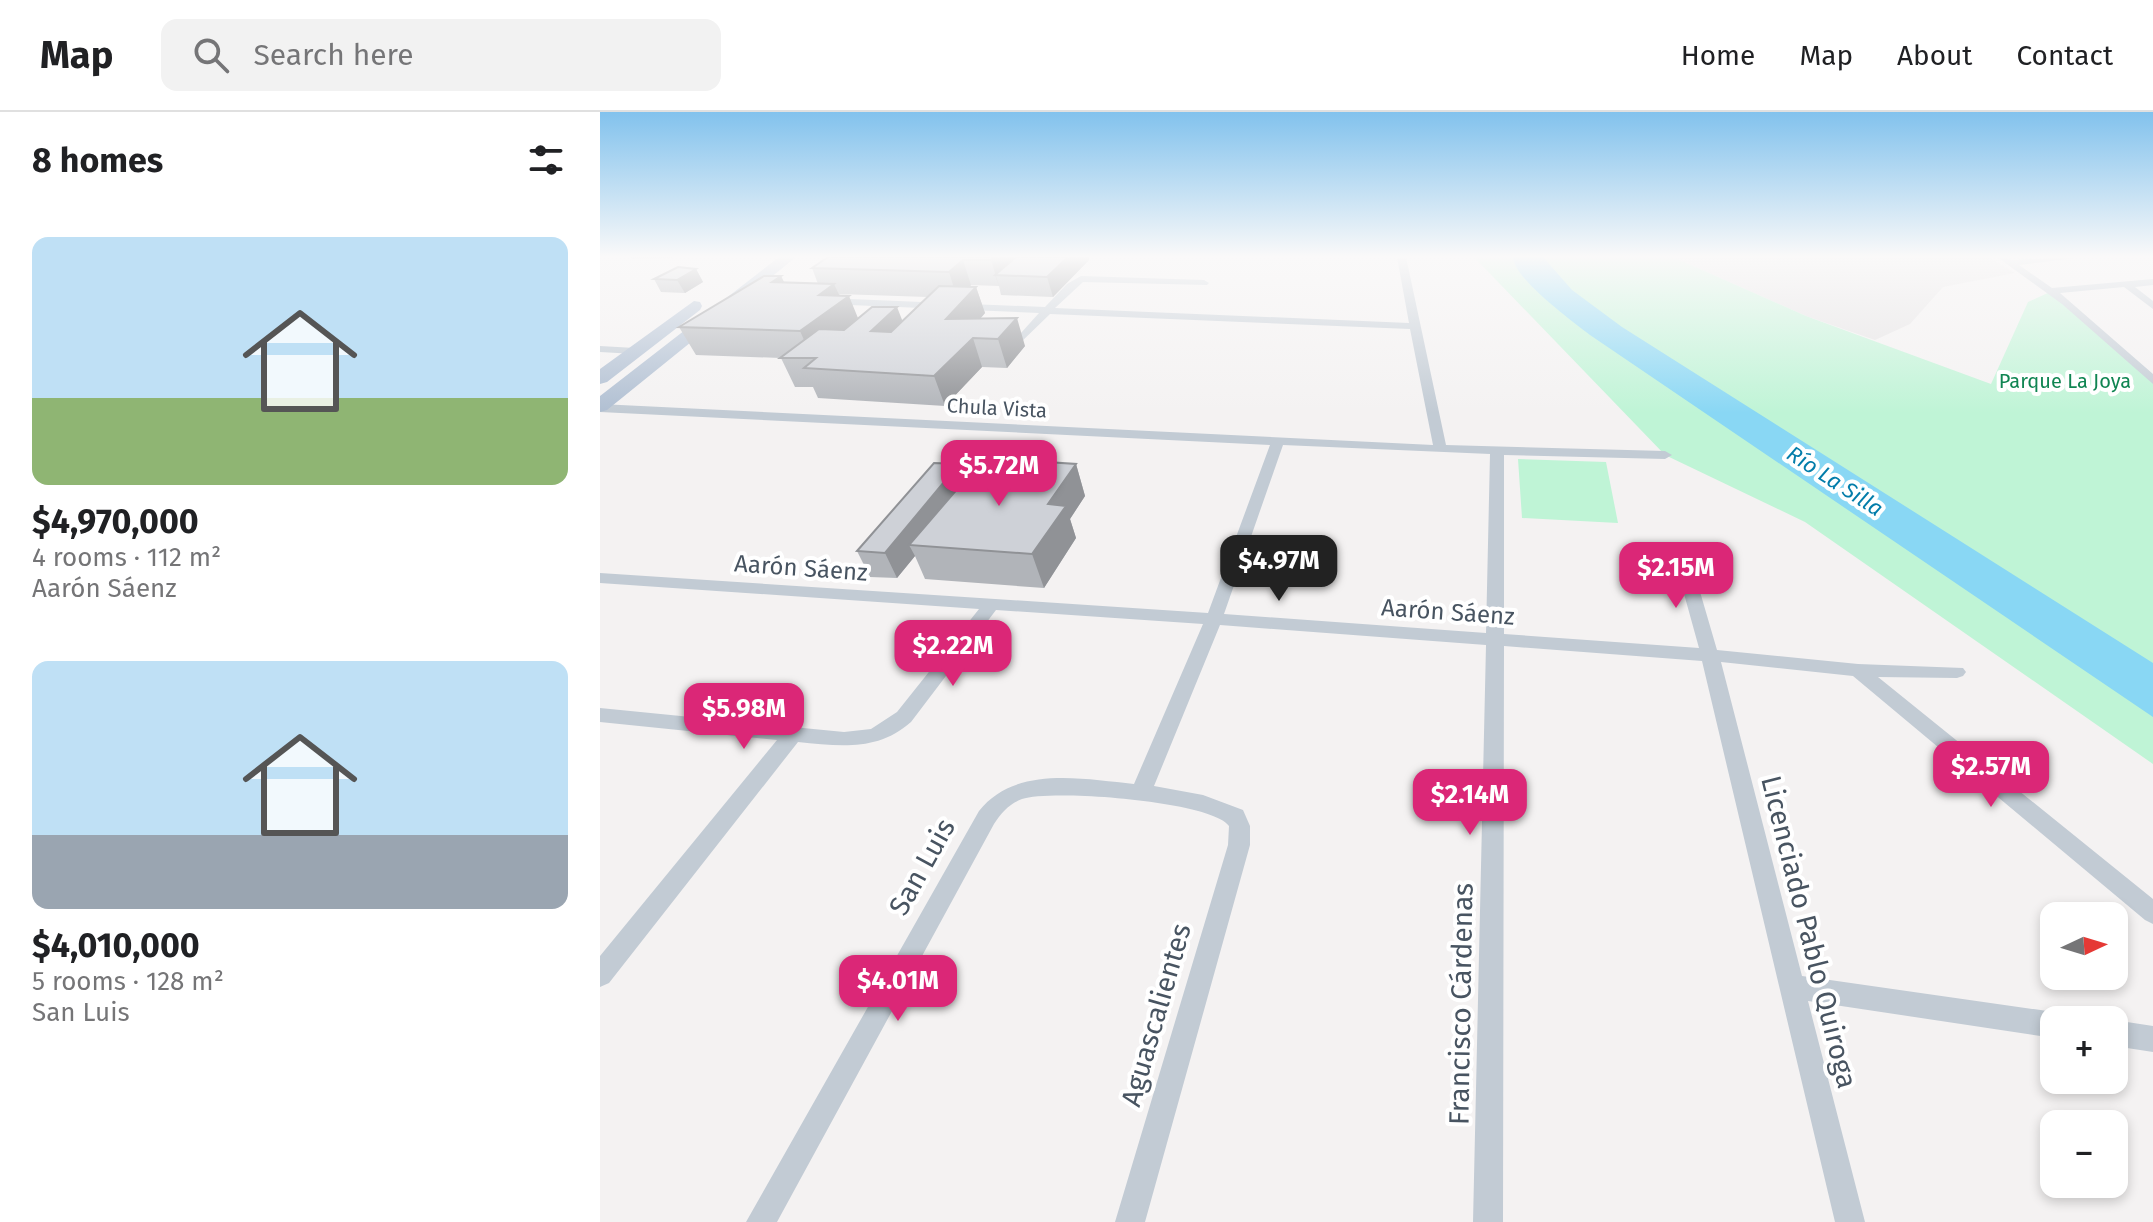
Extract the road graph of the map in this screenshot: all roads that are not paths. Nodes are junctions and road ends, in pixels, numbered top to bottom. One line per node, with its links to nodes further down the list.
1 (691, 309): 11 (main road)
2 (732, 309): 14 (main road)
3 (999, 309): 7 (street)
4 (1047, 309): 7 (street)
5 (1412, 309): 8 (street)
6 (2072, 309): 13 (street)
7 (1045, 311): 8 (street); 9 (street)
8 (1415, 326): 16 (street)
9 (1016, 344)
10 (600, 349): 11 (street)
11 (635, 351): 12 (main road)
12 (600, 378)
13 (2153, 380)
14 (600, 407): 15 (street, Chula Vista)
15 (1278, 441): 16 (street, Chula Vista); 22 (street)
16 (1440, 449): 17 (street)
17 (1497, 452): 18 (street); 23 (street, Francisco Cárdenas)
18 (1665, 455)
19 (1681, 554): 24 (street, Licenciado Pablo Quiroga)
20 (600, 578): 21 (street, Aarón Sáenz)
21 (990, 606): 22 (street, Aarón Sáenz); 28 (street)
22 (1214, 619): 23 (street, Aarón Sáenz); 29 (street)
23 (1496, 640): 24 (street, Aarón Sáenz); 38 (street, Francisco Cárdenas)
24 (1710, 655): 25 (street, Aarón Sáenz); 32 (street, Licenciado Pablo Quiroga)
25 (1858, 670): 26 (street, Aarón Sáenz); 30 (street)
26 (1957, 672)
27 (600, 715): 28 (street)
28 (793, 734): 31 (street)
29 (1141, 793): 36 (street, San Luis); 37 (street, Aguascalientes)
30 (2153, 913)
31 (600, 975)
32 (1792, 987): 33 (street); 39 (street, Licenciado Pablo Quiroga)
33 (2040, 1023)
34 (2128, 1035): 35 (street)
35 (2153, 1039)
36 (761, 1222)
37 (1130, 1222)
38 (1488, 1222)
39 (1850, 1222)

